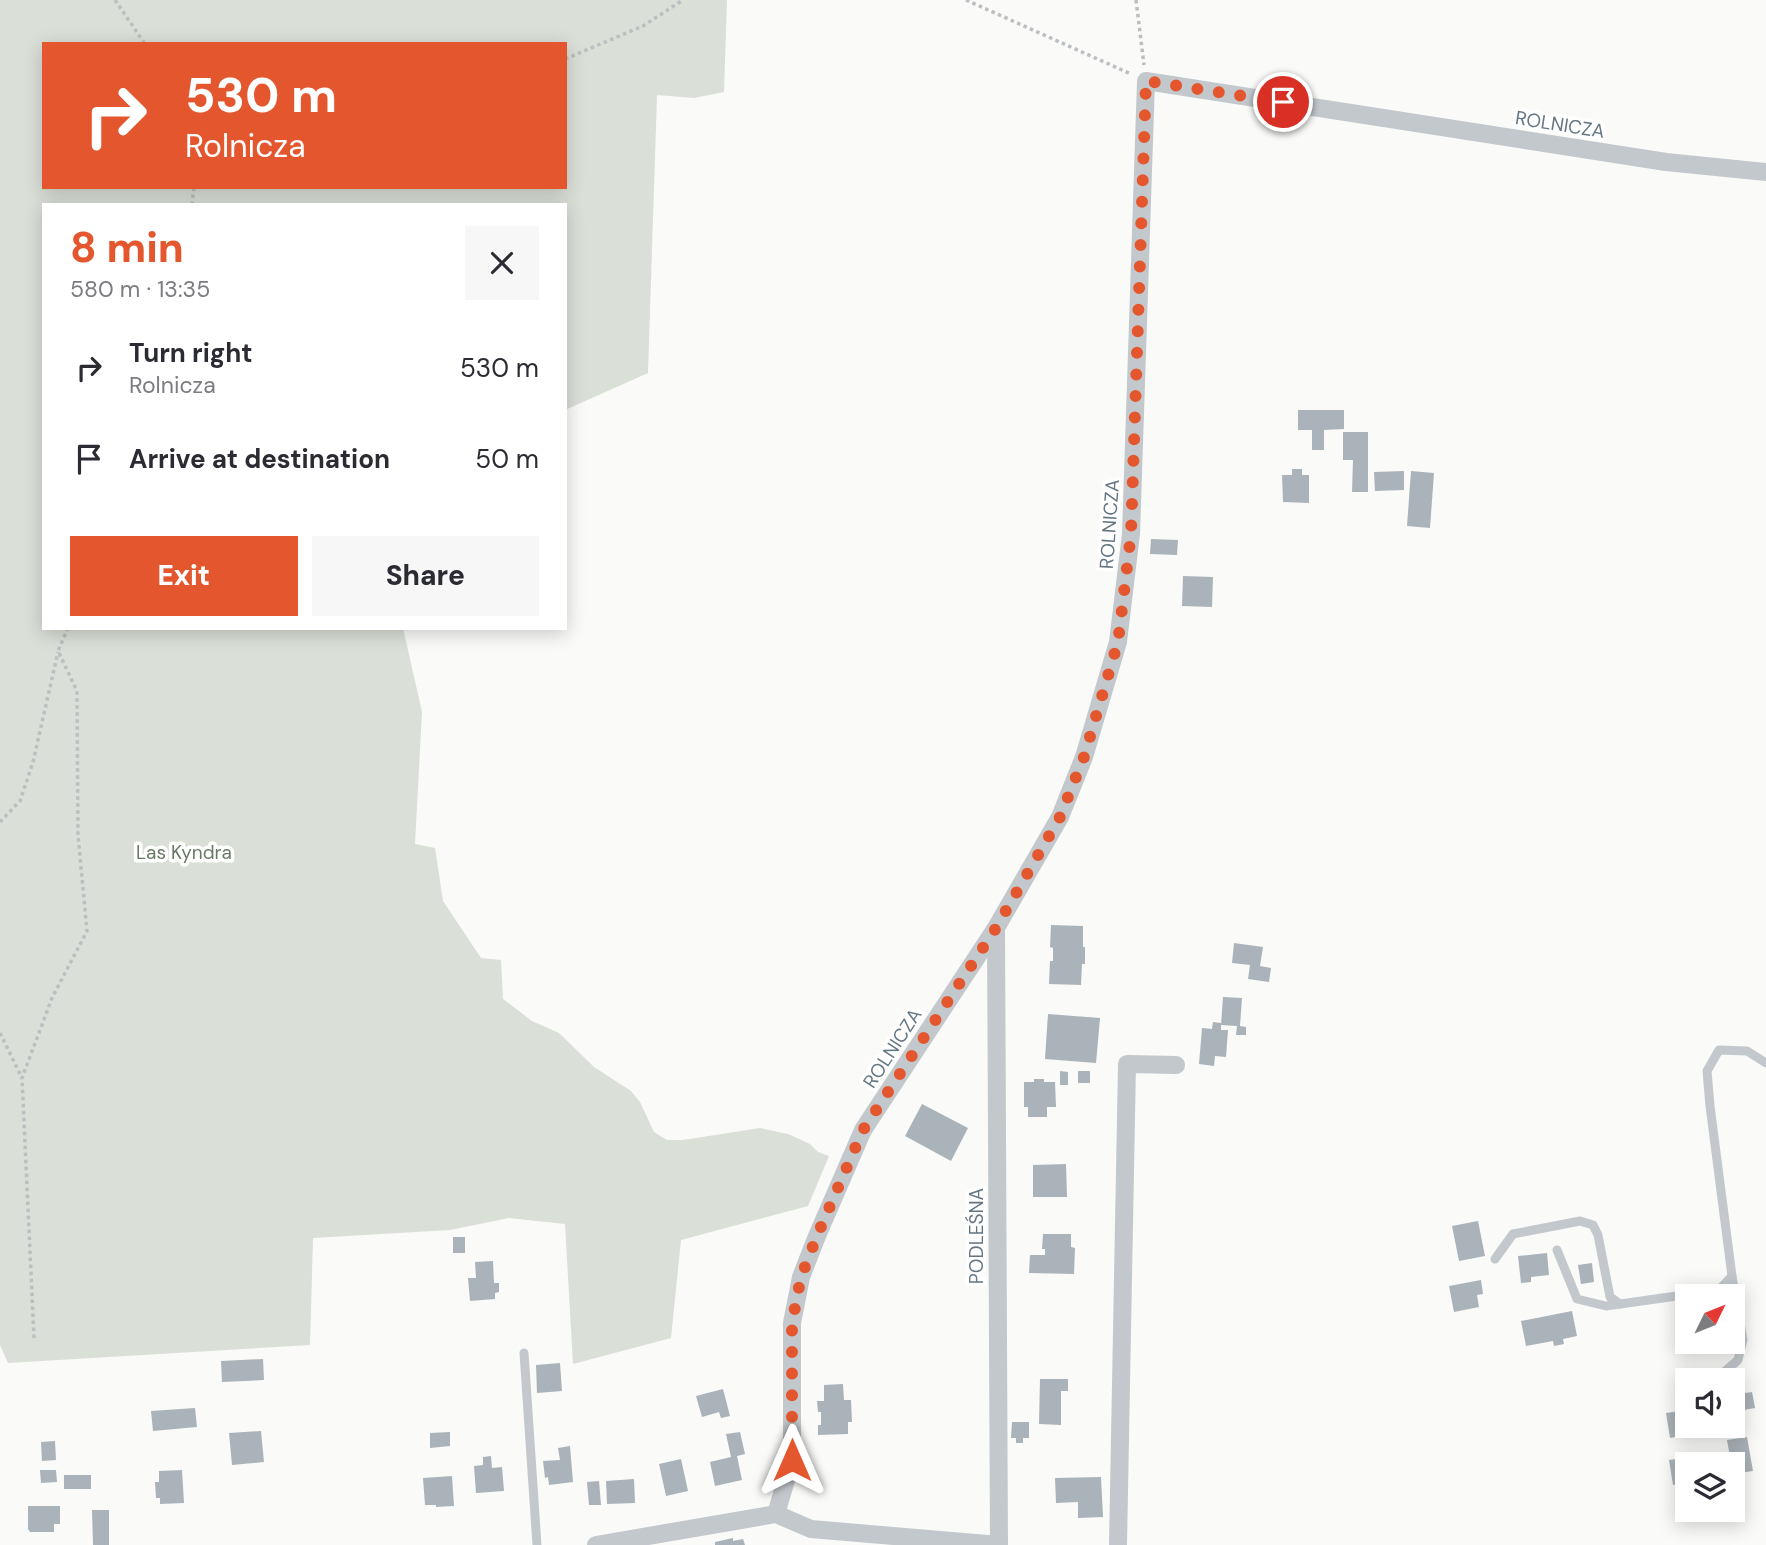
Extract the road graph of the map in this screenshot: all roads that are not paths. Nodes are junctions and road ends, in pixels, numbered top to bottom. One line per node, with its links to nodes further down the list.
1 (1766, 172): 2 (street, ROLNICZA)
2 (996, 928): 11 (street, ROLNICZA); 14 (street, PODLEŚNA)
3 (1766, 1063): 7 (lane)
4 (1176, 1065): 15 (street)
5 (1558, 1250): 8 (lane)
6 (1495, 1259): 8 (lane)
7 (1731, 1276): 8 (lane); 10 (lane)
8 (1620, 1304)
9 (524, 1353): 12 (lane)
10 (1729, 1368)
11 (776, 1514): 13 (street); 14 (street, PODLEŚNA)
12 (537, 1545)
13 (596, 1545)
14 (999, 1545)
15 (1118, 1545)

